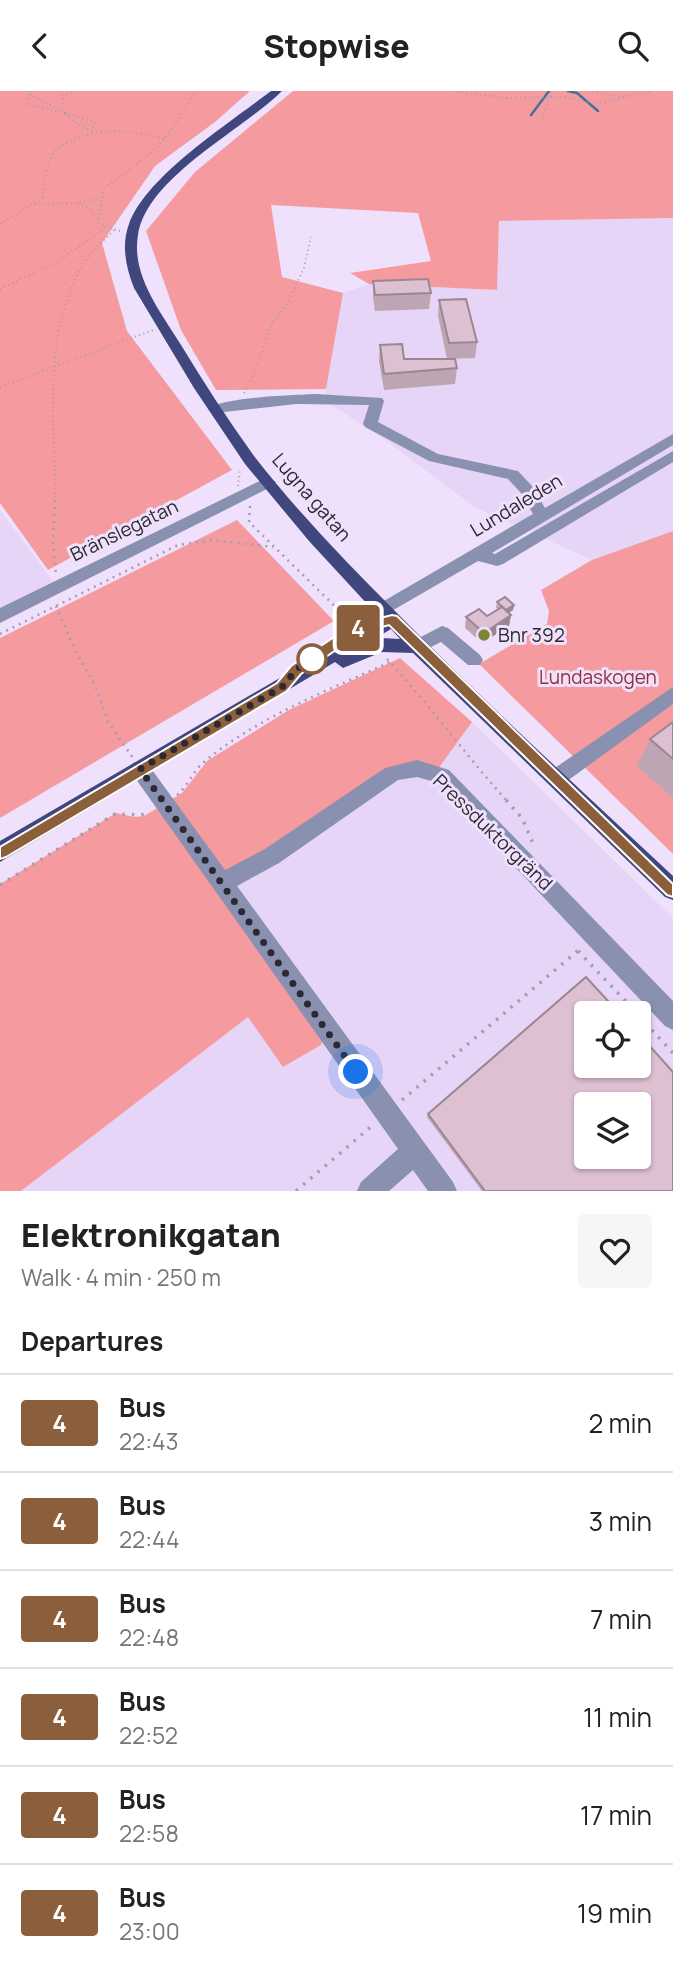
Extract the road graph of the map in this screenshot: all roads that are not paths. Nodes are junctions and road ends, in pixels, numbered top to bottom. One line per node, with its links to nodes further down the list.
1 (277, 91): 2 (main road, Lugna gatan)
2 (215, 409): 5 (main road, Lugna gatan); 6 (street)
3 (673, 439): 6 (street, Lundaleden)
4 (673, 456): 7 (street)
5 (268, 482): 8 (main road, Lugna gatan); 9 (street, Bränslegatan)
6 (542, 516): 7 (street, Lundaleden)
7 (476, 555): 8 (street, Lundaleden)
8 (387, 615): 10 (main road, Lugna gatan); 12 (main road, Lundaleden)
9 (0, 616)
10 (419, 646): 11 (street); 12 (main road, Lundaleden); 15 (main road, Lugna gatan)
11 (474, 660)
12 (282, 687): 14 (main road, Lundaleden)
13 (673, 694): 15 (street)
14 (140, 769): 16 (main road, Lundaleden); 17 (street)
15 (556, 778): 18 (main road, Lugna gatan)
16 (0, 852)
17 (221, 881): 19 (street, Pressduktorgränd); 20 (street)
18 (673, 890)
19 (673, 1018)
20 (414, 1152): 21 (street); 22 (street)
21 (370, 1191)
22 (444, 1191)

